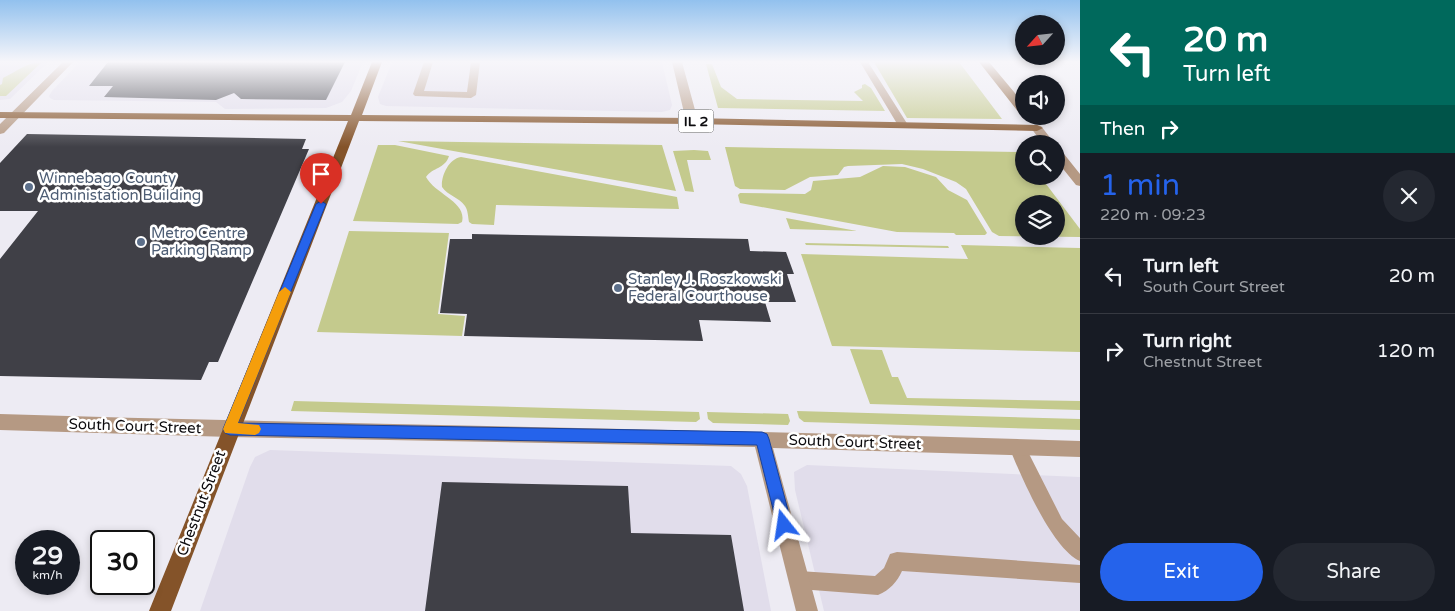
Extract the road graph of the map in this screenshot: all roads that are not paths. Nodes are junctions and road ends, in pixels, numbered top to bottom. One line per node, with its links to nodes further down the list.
1 (39, 91): 10 (street)
2 (366, 91): 11 (main road, Chestnut Street)
3 (419, 91): 4 (lane)
4 (472, 91)
5 (684, 91): 12 (street)
6 (882, 91): 13 (lane)
7 (1007, 91): 8 (main road)
8 (1015, 101)
9 (0, 115): 10 (main road, IL 2)
10 (15, 115): 11 (main road, IL 2); 16 (street)
11 (356, 118): 12 (main road, IL 2); 21 (main road, Chestnut Street)
12 (692, 121): 13 (main road, IL 2)
13 (903, 125): 15 (main road, IL 2)
14 (1034, 125): 15 (main road)
15 (1037, 128): 17 (street)
16 (0, 131)
17 (1042, 135)
18 (1065, 163): 19 (street)
19 (1080, 182)
20 (0, 422): 21 (street, South Court Street)
21 (230, 429): 22 (street, South Court Street); 28 (main road, Chestnut Street)
22 (762, 439): 23 (street, South Court Street); 27 (street)
23 (1018, 447): 24 (street, South Court Street); 25 (lane)
24 (1080, 448)
25 (1080, 552)
26 (1080, 574): 27 (lane)
27 (799, 580): 29 (street)
28 (160, 611)
29 (807, 611)

